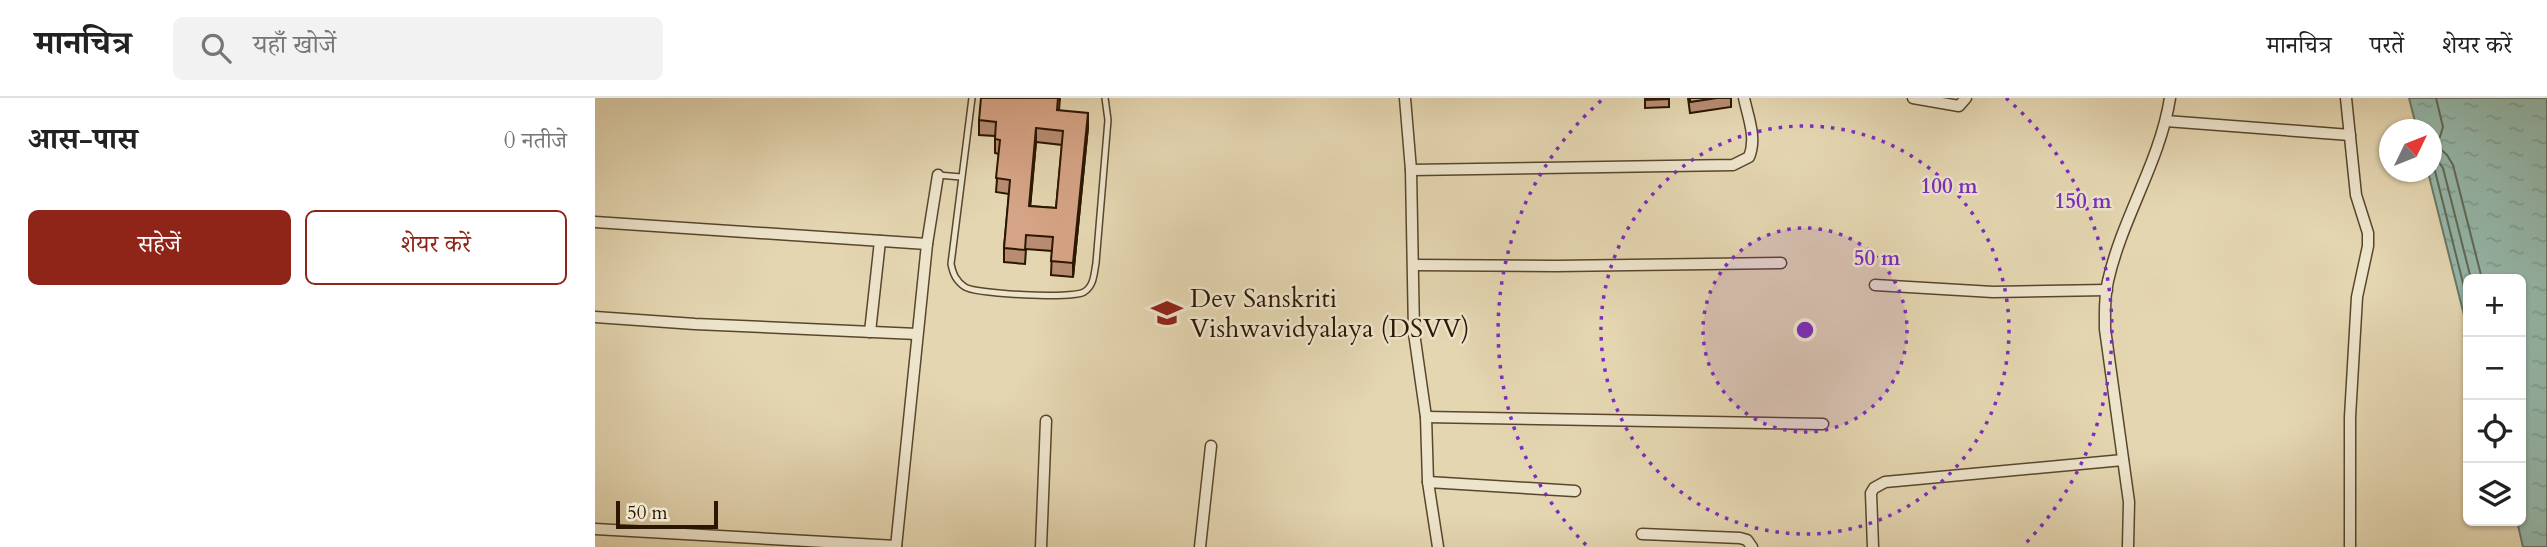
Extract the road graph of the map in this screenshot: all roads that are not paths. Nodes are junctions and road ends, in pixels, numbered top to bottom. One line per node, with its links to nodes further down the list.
1 (972, 98): 13 (lane)
2 (1105, 98): 13 (lane)
3 (1405, 98): 11 (street)
4 (1744, 98): 11 (street)
5 (1913, 98): 6 (street)
6 (1966, 98)
7 (2170, 98): 9 (street)
8 (2346, 98): 10 (street)
9 (2166, 121): 10 (street); 20 (street)
10 (2350, 135): 40 (street)
11 (1411, 170): 18 (street)
12 (938, 175): 13 (lane); 16 (street)
13 (961, 177)
14 (595, 222): 15 (street)
15 (880, 241): 16 (street); 22 (street)
16 (927, 244): 23 (street)
17 (1781, 262): 18 (street)
18 (1414, 265): 24 (street)
19 (1875, 285): 20 (street)
20 (2106, 290): 28 (street)
21 (595, 317): 22 (street)
22 (870, 332): 23 (street)
23 (917, 334): 33 (street)
24 (1426, 417): 26 (street); 29 (street)
25 (1046, 421): 34 (street)
26 (1823, 424)
27 (1210, 446): 35 (street)
28 (2123, 460): 38 (street); 39 (street)
29 (1428, 482): 30 (street); 36 (street)
30 (1575, 491)
31 (595, 529): 33 (street)
32 (1642, 534): 37 (street)
33 (896, 546)
34 (1041, 547)
35 (1199, 547)
36 (1438, 547)
37 (1752, 547)
38 (1873, 547)
39 (2128, 547)
40 (2350, 547)

